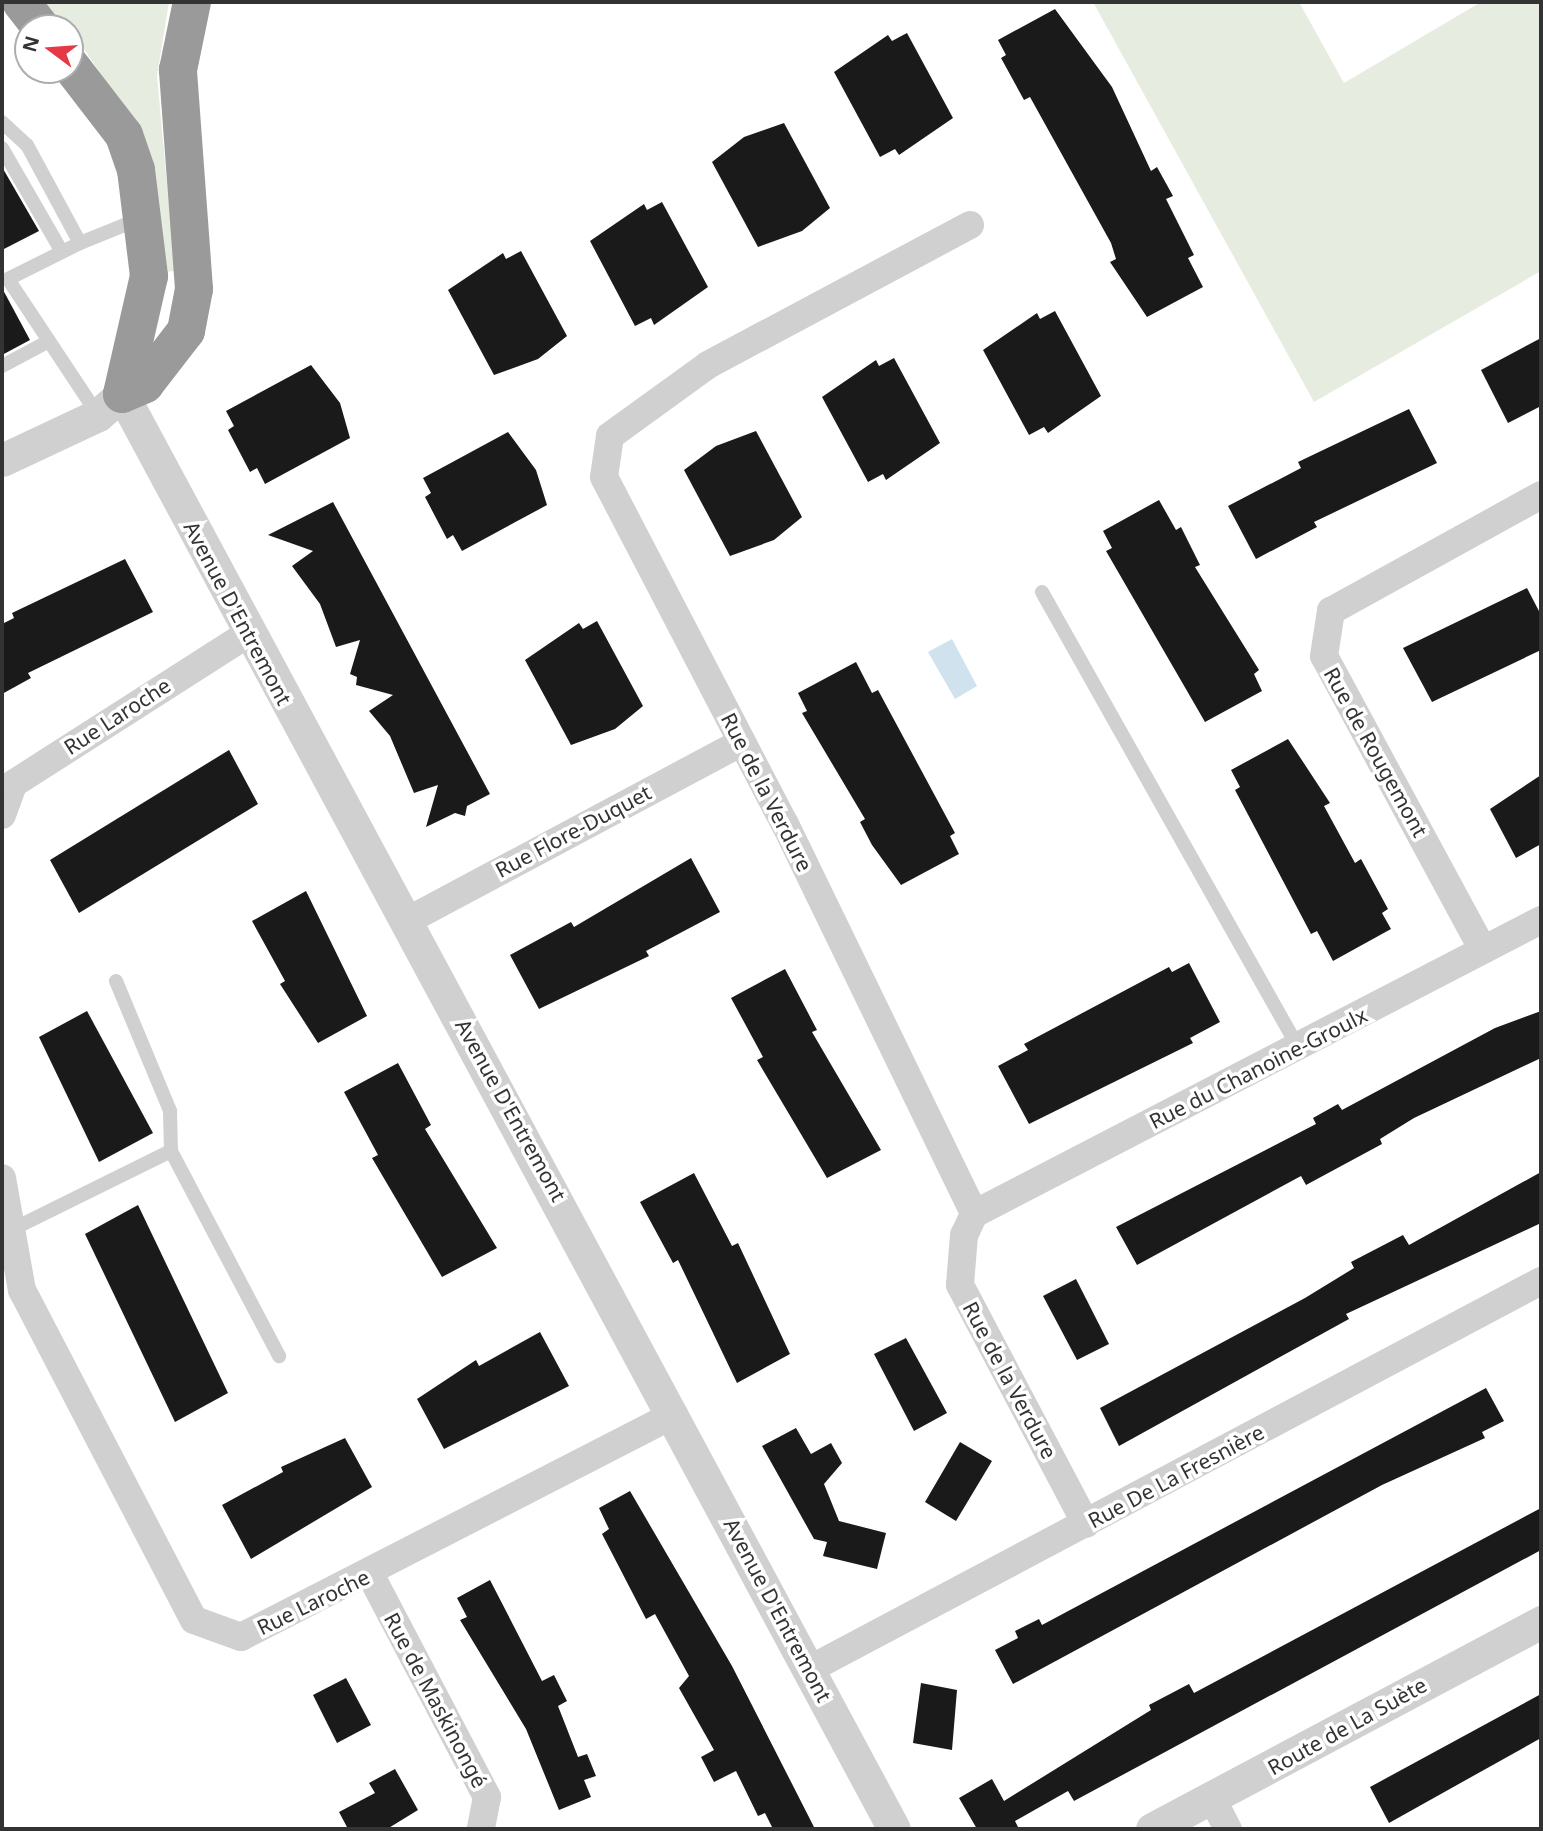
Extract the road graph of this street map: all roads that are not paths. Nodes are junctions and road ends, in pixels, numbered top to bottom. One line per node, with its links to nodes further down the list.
1 (192, 2): 14 (highway)
2 (84, 83): 5 (highway)
3 (2, 122): 7 (lane)
4 (2, 148): 8 (lane)
5 (142, 218): 7 (lane); 14 (highway)
6 (970, 225): 19 (street, Rue de la Verdure)
7 (80, 243): 8 (lane)
8 (62, 252): 9 (lane)
9 (5, 274): 10 (lane)
10 (22, 299): 11 (lane); 12 (lane)
11 (8, 307)
12 (49, 341): 13 (lane); 14 (lane)
13 (2, 366)
14 (110, 405): 15 (street); 18 (street, Avenue D'Entremont)
15 (2, 460)
16 (1541, 495): 23 (street, Rue de Rougemont)
17 (1042, 592): 25 (lane)
18 (249, 633): 20 (street, Rue Laroche); 22 (street, Avenue D'Entremont)
19 (742, 742): 22 (street, Rue Flore-Duquet); 28 (street, Rue de la Verdure)
20 (2, 815)
21 (1541, 920): 23 (street, Rue du Chanoine-Groulx)
22 (405, 922): 32 (street, Avenue D'Entremont)
23 (1483, 950): 25 (street, Rue du Chanoine-Groulx)
24 (116, 981): 26 (lane)
25 (1297, 1047): 28 (street, Rue du Chanoine-Groulx)
26 (171, 1151): 29 (lane); 31 (lane)
27 (2, 1178): 29 (street, Rue Laroche)
28 (974, 1214): 33 (street, Rue de la Verdure)
29 (11, 1230): 34 (street, Rue Laroche)
30 (1541, 1280): 33 (street, Rue De La Fresnière)
31 (279, 1356)
32 (674, 1413): 34 (street, Rue Laroche); 36 (street, Avenue D'Entremont)
33 (1086, 1524): 36 (street, Rue De La Fresnière)
34 (370, 1574): 38 (street, Rue de Maskinongé)
35 (1541, 1622): 37 (street, Route de La Suète)
36 (810, 1669): 39 (street, Avenue D'Entremont)
37 (1213, 1800): 40 (street, Route de La Suète); 41 (street)
38 (481, 1829)
39 (894, 1829)
40 (1152, 1829)
41 (1228, 1829)

